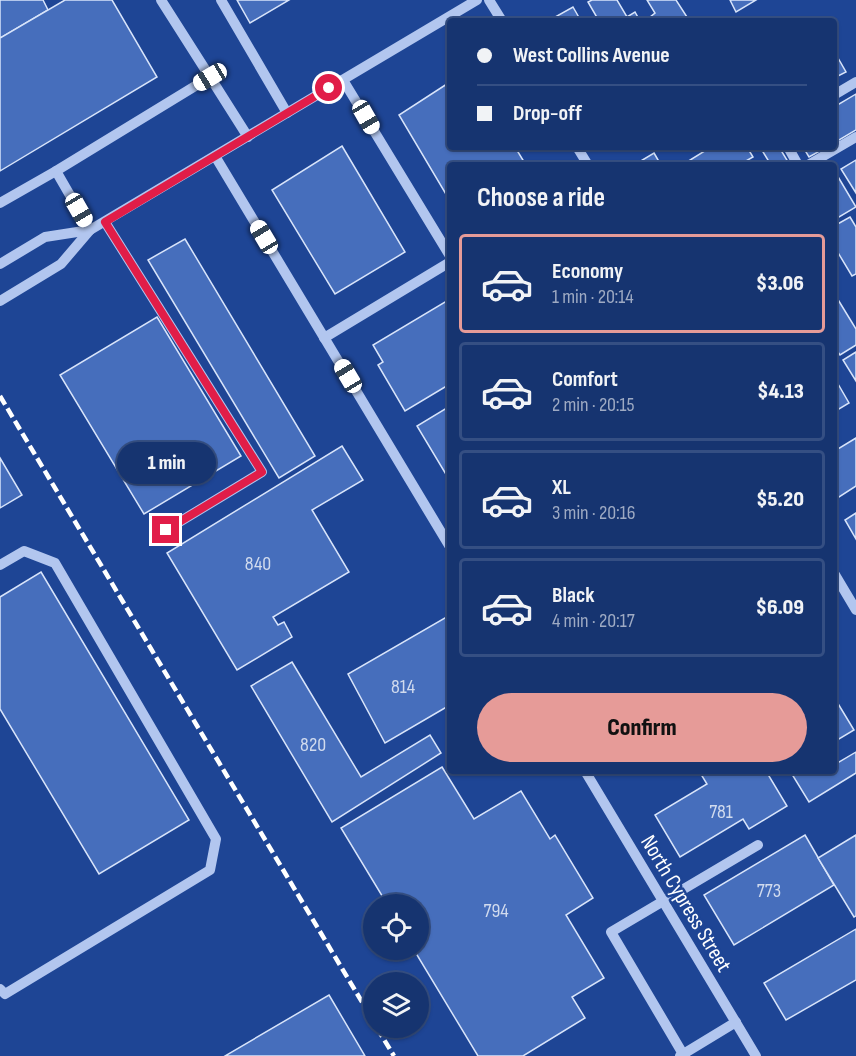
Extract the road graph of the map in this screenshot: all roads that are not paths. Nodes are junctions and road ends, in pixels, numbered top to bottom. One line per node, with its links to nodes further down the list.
1 (161, 0): 6 (street)
2 (221, 0): 10 (street)
3 (477, 0): 7 (street)
4 (489, 0): 5 (street)
5 (499, 18)
6 (210, 77): 11 (street); 17 (street)
7 (343, 80): 10 (street); 21 (street)
8 (856, 82): 9 (street)
9 (837, 93)
10 (287, 113): 11 (street)
11 (248, 137): 15 (street)
12 (856, 137): 13 (street)
13 (837, 148)
14 (834, 150): 16 (street)
15 (215, 156): 19 (street); 25 (street)
16 (813, 162)
17 (56, 171): 18 (street); 20 (street)
18 (0, 203)
19 (105, 222): 20 (street); 26 (street)
20 (90, 230): 22 (street); 24 (street)
21 (447, 251)
22 (0, 264)
23 (447, 264): 25 (street)
24 (0, 301)
25 (324, 338): 27 (street)
26 (166, 530)
27 (447, 542)
28 (0, 565): 34 (street)
29 (837, 578): 30 (street)
30 (854, 603)
31 (587, 774): 33 (street, North Cypress Street)
32 (758, 845): 33 (street)
33 (663, 902): 35 (street, North Cypress Street); 36 (street)
34 (0, 989)
35 (735, 1022): 36 (street); 37 (street, North Cypress Street)
36 (682, 1055)
37 (756, 1056)

